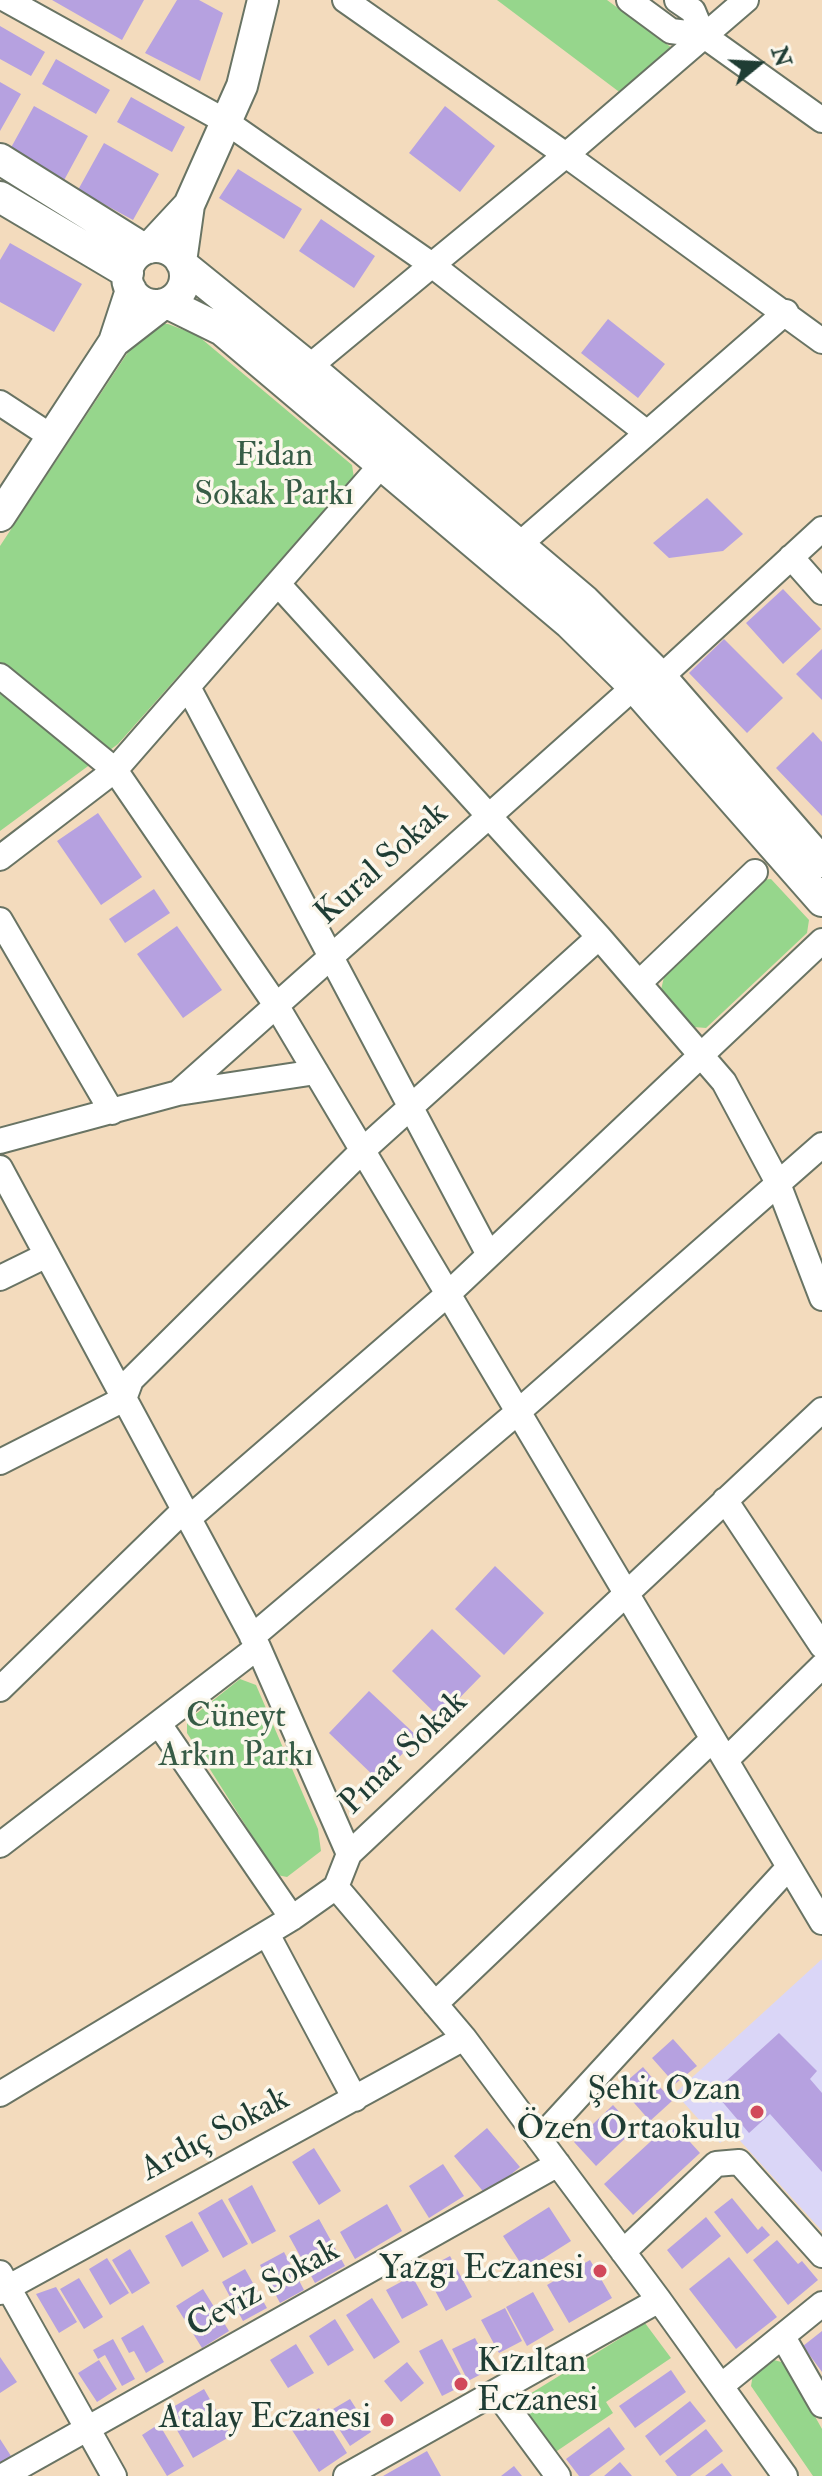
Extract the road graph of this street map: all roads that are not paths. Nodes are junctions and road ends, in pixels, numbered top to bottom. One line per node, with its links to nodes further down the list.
1 (7, 0): 9 (street)
2 (263, 0): 9 (main road)
3 (345, 0): 10 (street)
4 (629, 0): 7 (street)
5 (677, 0): 7 (street)
6 (746, 0): 7 (street)
7 (703, 35): 8 (street); 10 (street)
8 (822, 120)
9 (225, 121): 13 (main road); 16 (street)
10 (566, 155): 16 (street); 18 (street)
11 (0, 159): 15 (main road)
12 (0, 197): 15 (main road)
13 (189, 205): 14 (main road); 15 (main road)
14 (182, 263): 15 (main road); 17 (main road); 21 (main road)
15 (138, 265): 17 (main road); 20 (main road)
16 (432, 265): 21 (street); 23 (street)
17 (165, 303): 20 (main road); 25 (main road)
18 (786, 312): 19 (street); 23 (street)
19 (822, 341)
20 (114, 342): 24 (main road)
21 (309, 367): 28 (main road)
22 (0, 403): 24 (street)
23 (647, 433): 28 (street)
24 (52, 437): 26 (main road)
25 (383, 463): 30 (street); 33 (main road)
26 (0, 516)
27 (822, 529): 29 (street, Kural Sokak)
28 (520, 544): 33 (main road)
29 (791, 557): 31 (street); 33 (street, Kural Sokak)
30 (278, 584): 34 (street); 36 (street)
31 (822, 592)
32 (0, 676): 35 (street)
33 (647, 682): 36 (street, Kural Sokak); 38 (main road); 40 (main road)
34 (188, 687): 35 (street); 44 (street)
35 (115, 770): 37 (street); 46 (street)
36 (488, 817): 42 (street); 44 (street, Kural Sokak)
37 (0, 858)
38 (822, 862)
39 (755, 872): 45 (street)
40 (822, 901)
41 (0, 920): 51 (street)
42 (599, 937): 45 (street); 50 (street)
43 (822, 941): 47 (street)
44 (329, 958): 46 (street, Kural Sokak); 50 (street)
45 (639, 983): 47 (street)
46 (276, 1005): 48 (street); 49 (street, Kural Sokak)
47 (701, 1055): 56 (street); 58 (street)
48 (316, 1072): 49 (street); 54 (street)
49 (178, 1093): 51 (street)
50 (409, 1108): 54 (street); 58 (street)
51 (112, 1112): 52 (street)
52 (0, 1141)
53 (822, 1145): 56 (street)
54 (363, 1150): 60 (street); 62 (street)
55 (0, 1168): 57 (street)
56 (777, 1181): 61 (street); 64 (street)
57 (47, 1255): 59 (street); 62 (street)
58 (489, 1255): 60 (street)
59 (0, 1278)
60 (449, 1293): 64 (street); 67 (street)
61 (822, 1298)
62 (124, 1399): 65 (street); 67 (street)
63 (822, 1410): 66 (street, Pınar Sokak)
64 (519, 1411): 68 (street); 69 (street)
65 (0, 1462)
66 (725, 1500): 68 (street, Pınar Sokak); 70 (street)
67 (185, 1515): 69 (street); 72 (street)
68 (625, 1590): 74 (street); 77 (street, Pınar Sokak)
69 (255, 1642): 73 (street); 77 (street)
70 (822, 1646)
71 (822, 1666): 75 (street)
72 (0, 1689)
73 (159, 1724): 76 (street); 81 (street)
74 (713, 1739): 75 (street); 84 (street)
75 (726, 1760): 78 (street)
76 (0, 1845)
77 (349, 1854): 80 (street, Pınar Sokak)
78 (789, 1867): 79 (street); 88 (street)
79 (813, 1884): 82 (street)
80 (336, 1887): 81 (street); 84 (street)
81 (292, 1918): 83 (street)
82 (822, 1922)
83 (267, 1934): 86 (street); 87 (street)
84 (435, 2004): 85 (street)
85 (464, 2038): 87 (street, Ardıç Sokak); 88 (street)
86 (0, 2094)
87 (355, 2099): 92 (street, Ardıç Sokak)
88 (539, 2139): 89 (street)
89 (558, 2164): 90 (street); 99 (street, Ceviz Sokak)
90 (623, 2252): 91 (street); 93 (street)
91 (822, 2255)
92 (3, 2284): 99 (street)
93 (659, 2300): 96 (street); 97 (street)
94 (822, 2304): 95 (street)
95 (783, 2337): 96 (street); 98 (street)
96 (721, 2386): 104 (street)
97 (496, 2392): 100 (street); 103 (street)
98 (822, 2405)
99 (88, 2427): 101 (street, Ceviz Sokak); 102 (street)
100 (350, 2475)
101 (3, 2476)
102 (114, 2476)
103 (558, 2476)
104 (785, 2476)

